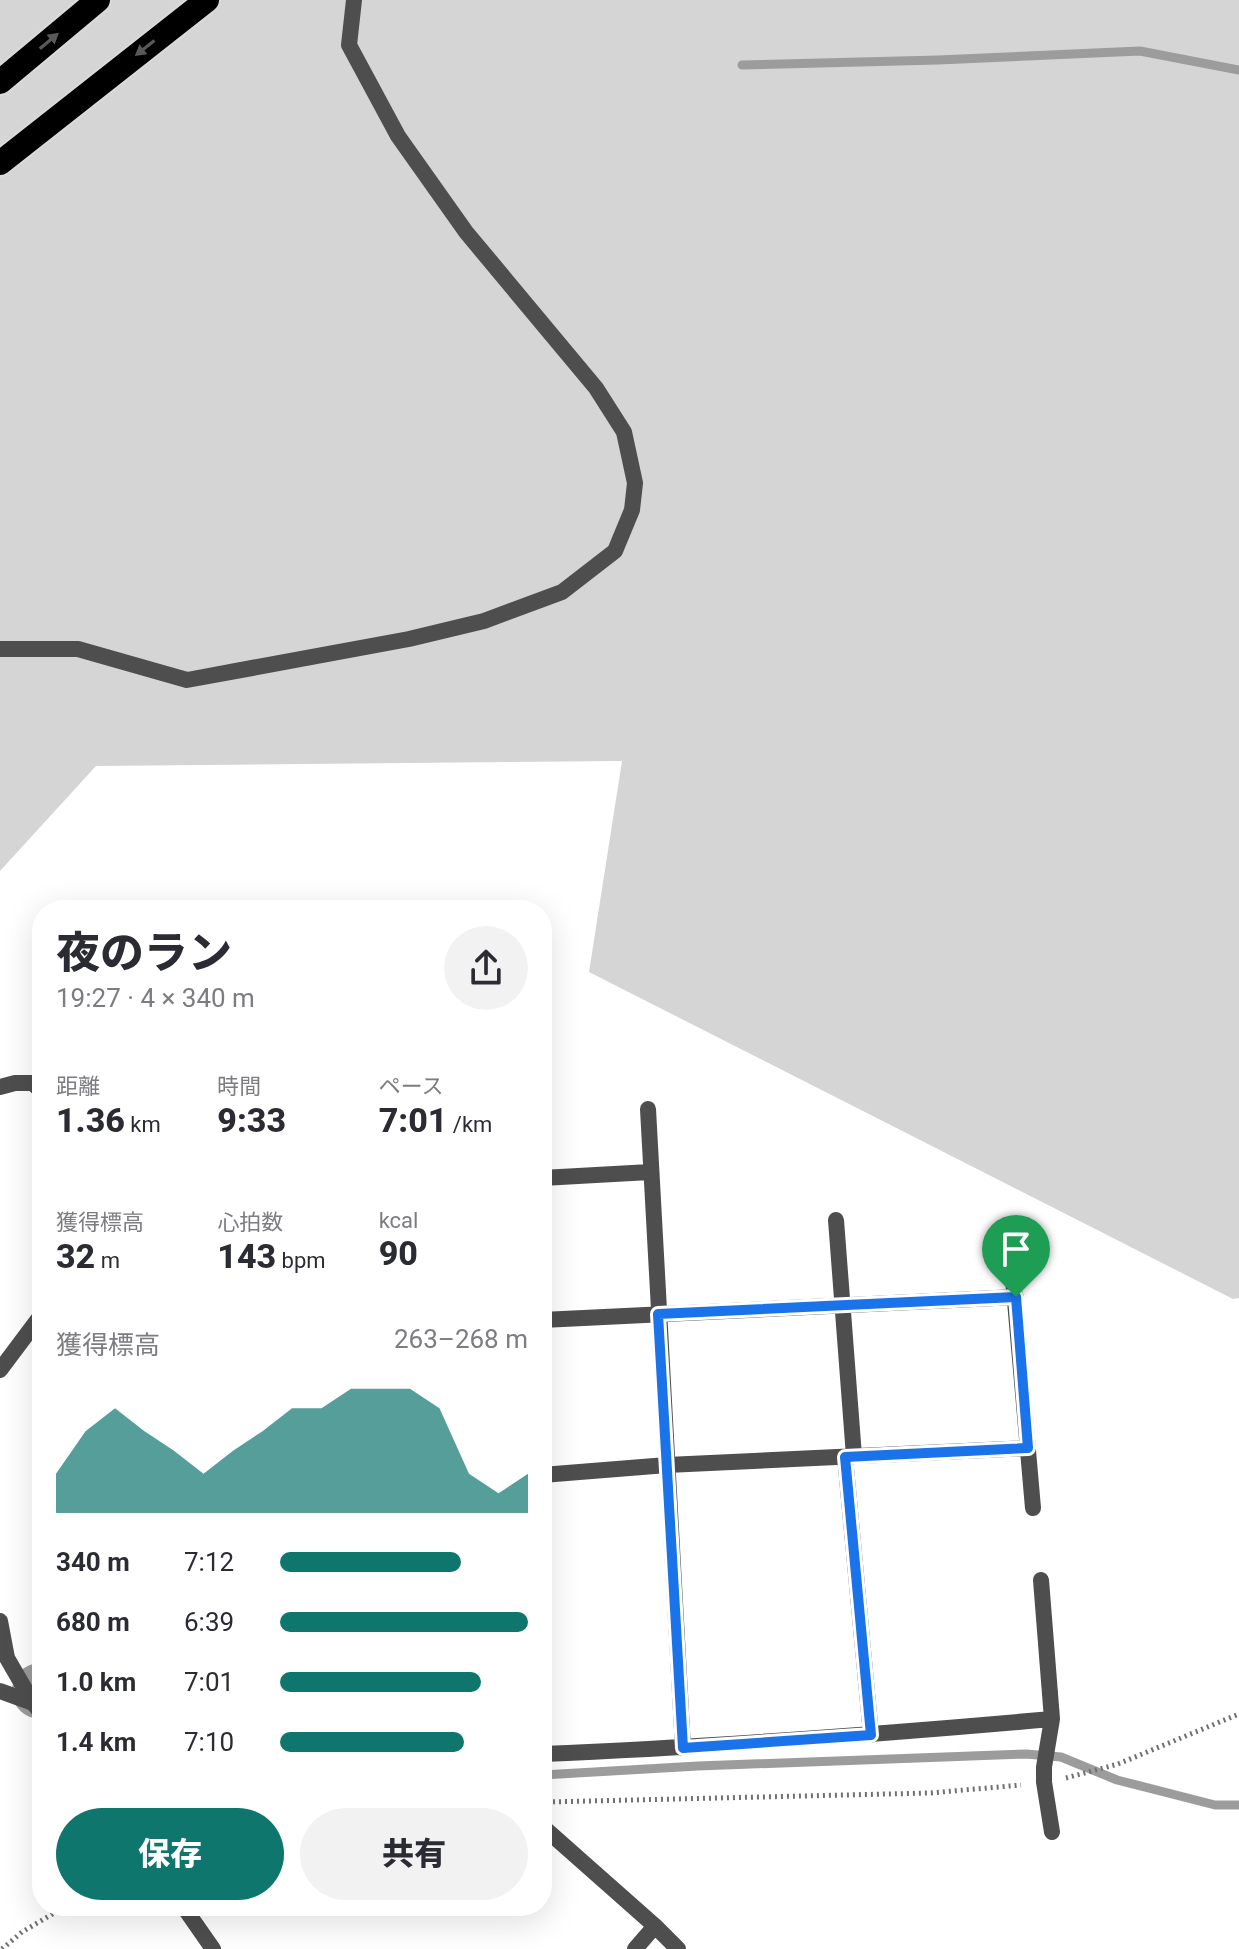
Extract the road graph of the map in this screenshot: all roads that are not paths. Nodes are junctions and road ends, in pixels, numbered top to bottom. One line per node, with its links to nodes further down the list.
1 (98, 0): 4 (highway, one-way to 1)
2 (207, 0): 5 (highway, one-way to 5)
3 (354, 0): 6 (street)
4 (0, 82)
5 (0, 163)
6 (0, 649)
7 (32, 1083): 8 (street)
8 (0, 1087)
9 (648, 1109): 10 (street)
10 (650, 1172): 11 (street); 16 (street)
11 (552, 1177)
12 (836, 1220): 15 (street)
13 (1010, 1244): 14 (street)
14 (1016, 1297): 15 (street); 20 (street)
15 (841, 1305): 16 (street); 21 (street)
16 (658, 1314): 17 (street); 22 (street)
17 (552, 1319)
18 (32, 1327): 19 (street)
19 (0, 1370)
20 (1028, 1448): 21 (street); 24 (street)
21 (850, 1457): 22 (street); 31 (street)
22 (667, 1465): 23 (street); 32 (street)
23 (552, 1474)
24 (1033, 1508)
25 (1041, 1580): 30 (street)
26 (0, 1621): 28 (street)
27 (0, 1691): 29 (street)
28 (32, 1700)
29 (32, 1706)
30 (1051, 1727): 31 (street); 34 (street)
31 (871, 1735): 32 (street)
32 (683, 1748): 33 (street)
33 (552, 1754)
34 (1052, 1832)
35 (552, 1835): 37 (street)
36 (190, 1916): 38 (street)
37 (655, 1926): 39 (street); 40 (street)
38 (213, 1949)
39 (635, 1949)
40 (678, 1949)

